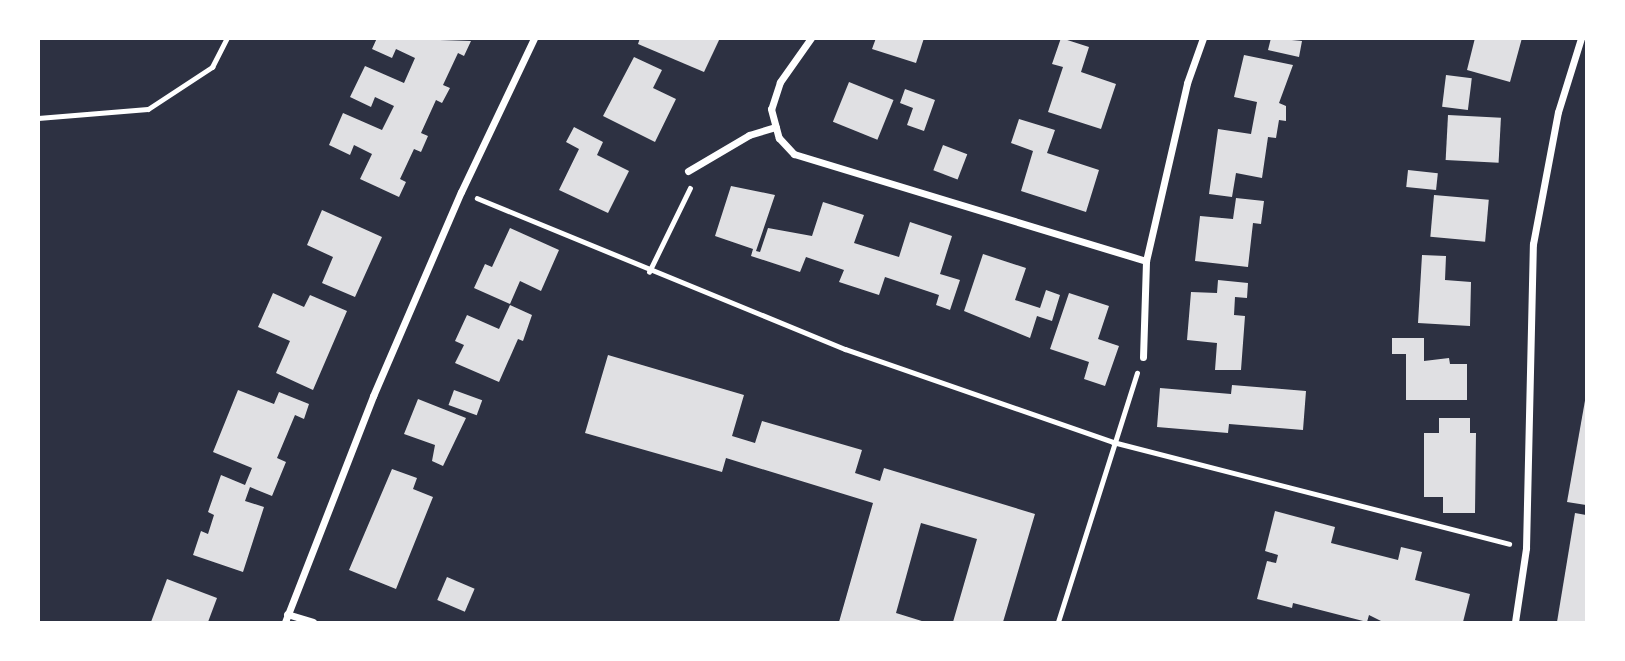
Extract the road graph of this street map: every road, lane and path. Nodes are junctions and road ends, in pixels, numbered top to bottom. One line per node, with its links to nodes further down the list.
1 (227, 38): 6 (lane)
2 (534, 38): 9 (street)
3 (811, 38): 7 (street)
4 (1203, 38): 10 (street)
5 (1581, 38): 14 (street)
6 (38, 118)
7 (776, 127): 8 (street); 10 (street)
8 (688, 171): 11 (path)
9 (461, 192): 11 (path); 15 (street)
10 (1146, 261): 12 (street)
11 (649, 272): 13 (path)
12 (1143, 357): 13 (path)
13 (1113, 442): 14 (path); 18 (path)
14 (1527, 548): 19 (street)
15 (287, 614): 16 (street); 17 (street)
16 (285, 622)
17 (313, 622)
18 (1058, 622)
19 (1515, 622)

